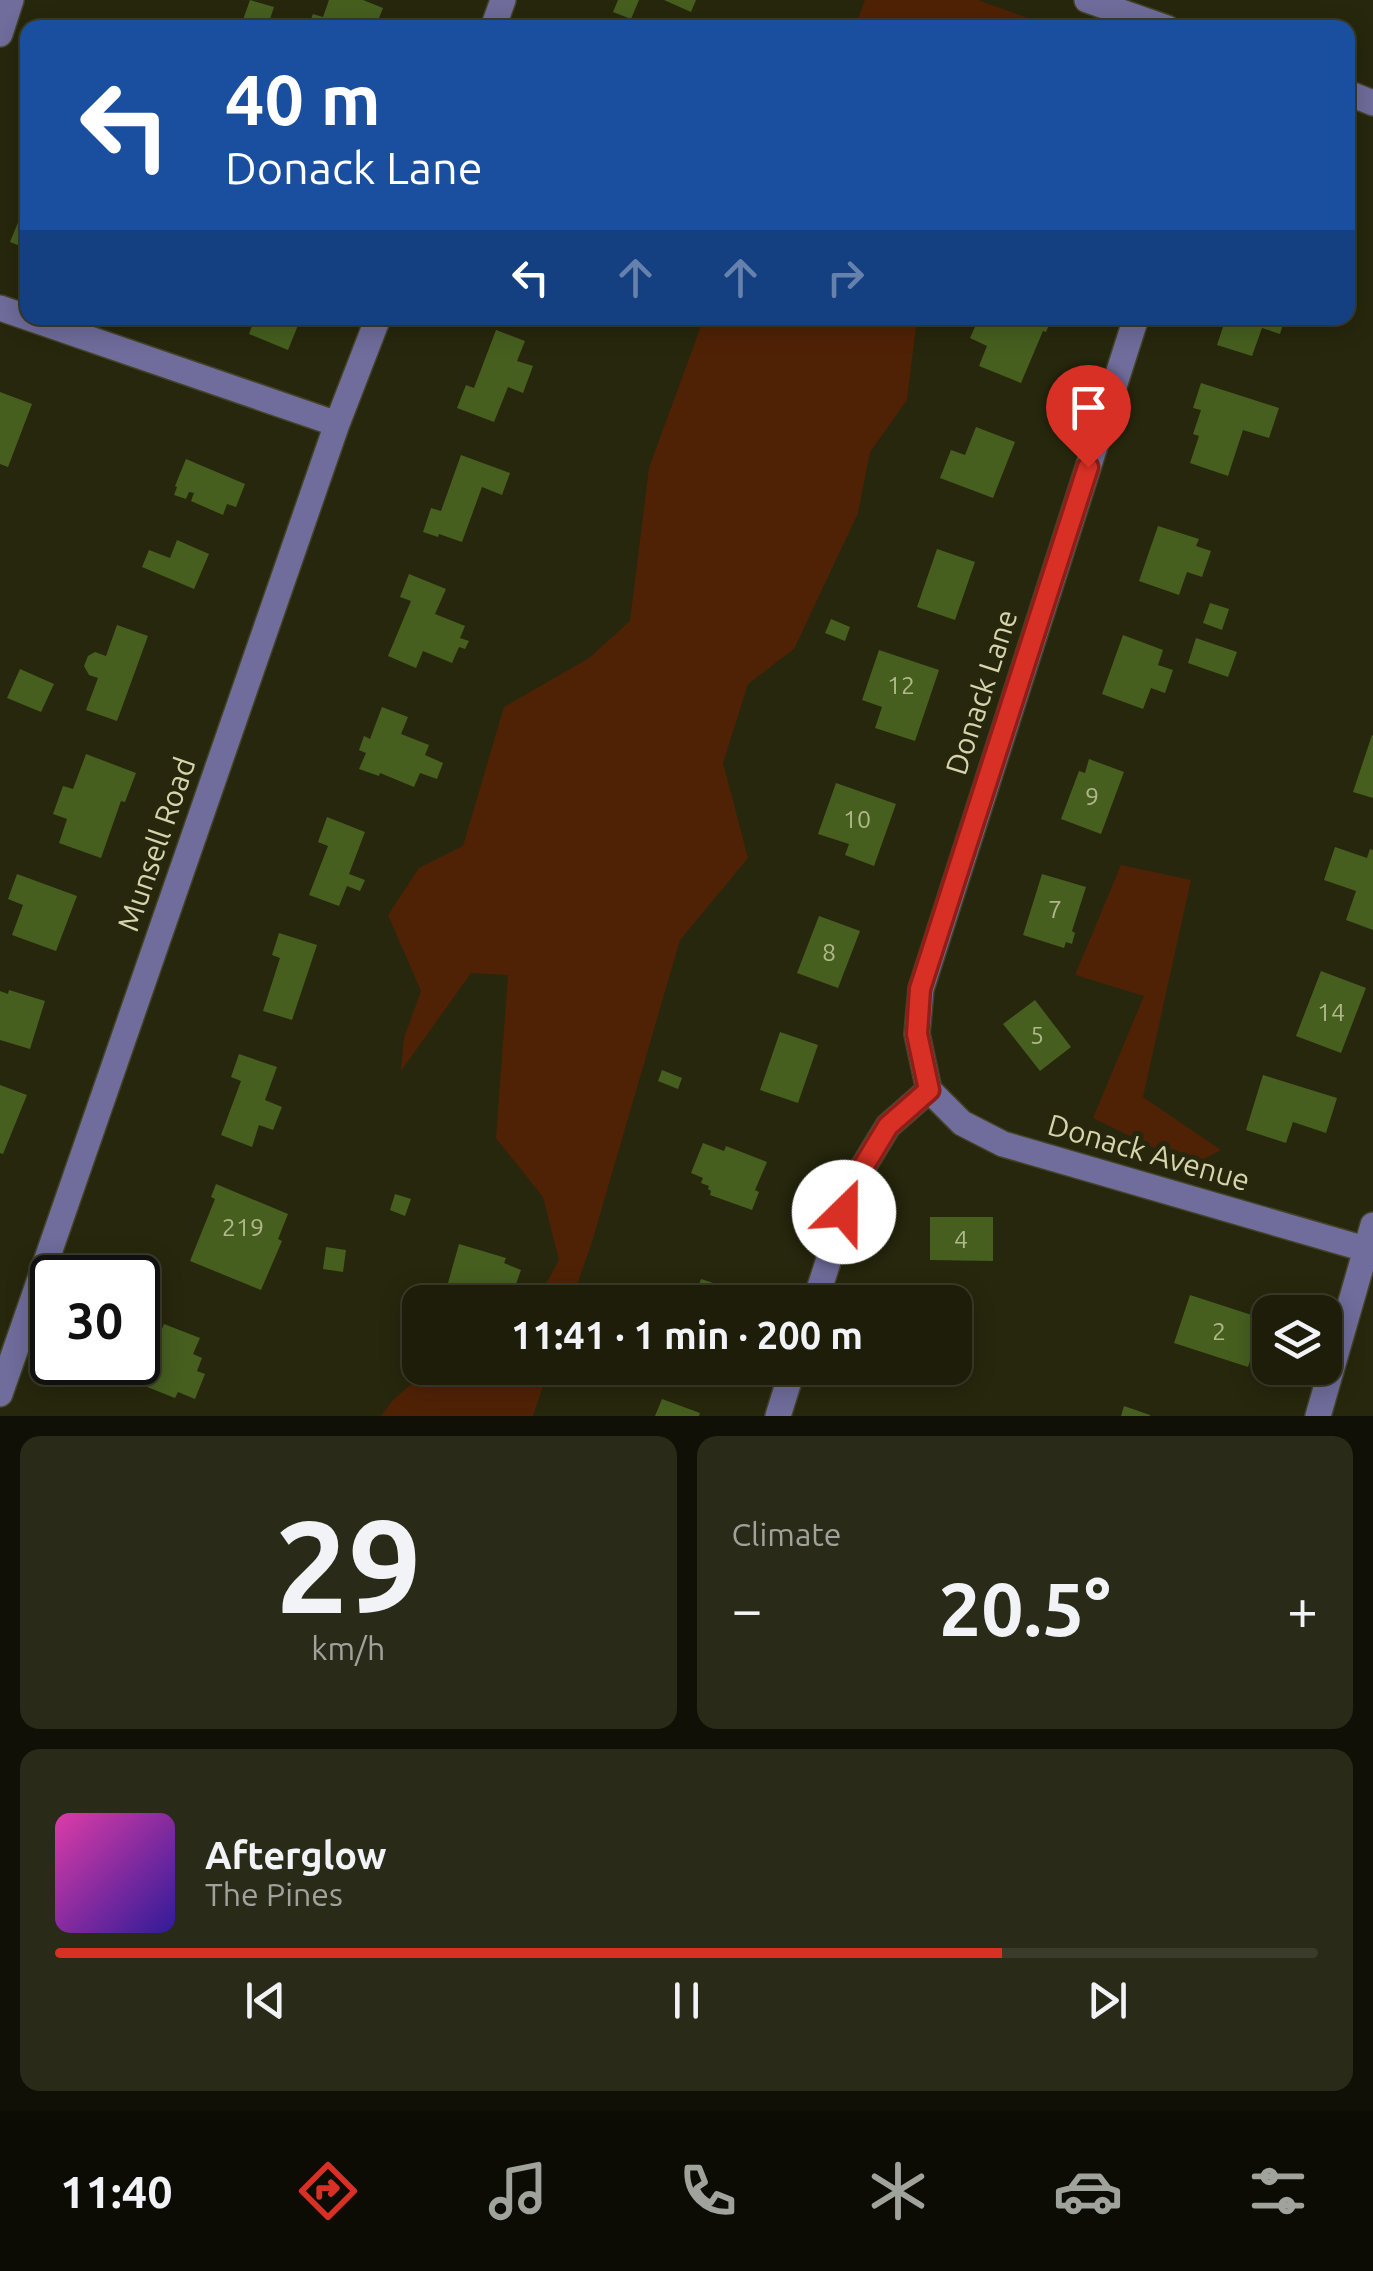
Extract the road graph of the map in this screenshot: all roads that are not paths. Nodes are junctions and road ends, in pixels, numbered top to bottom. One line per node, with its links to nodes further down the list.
1 (12, 0): 4 (street)
2 (1086, 0): 3 (street)
3 (1143, 20)
4 (0, 34)
5 (49, 325): 8 (street)
6 (375, 325): 8 (street, Munsell Road)
7 (1134, 325): 9 (street, Donack Lane)
8 (336, 424): 13 (street, Munsell Road)
9 (929, 1090): 10 (street, Donack Avenue); 11 (street)
10 (1369, 1237): 15 (street)
11 (821, 1285)
12 (788, 1385): 14 (street)
13 (0, 1394)
14 (778, 1416)
15 (1318, 1416)

